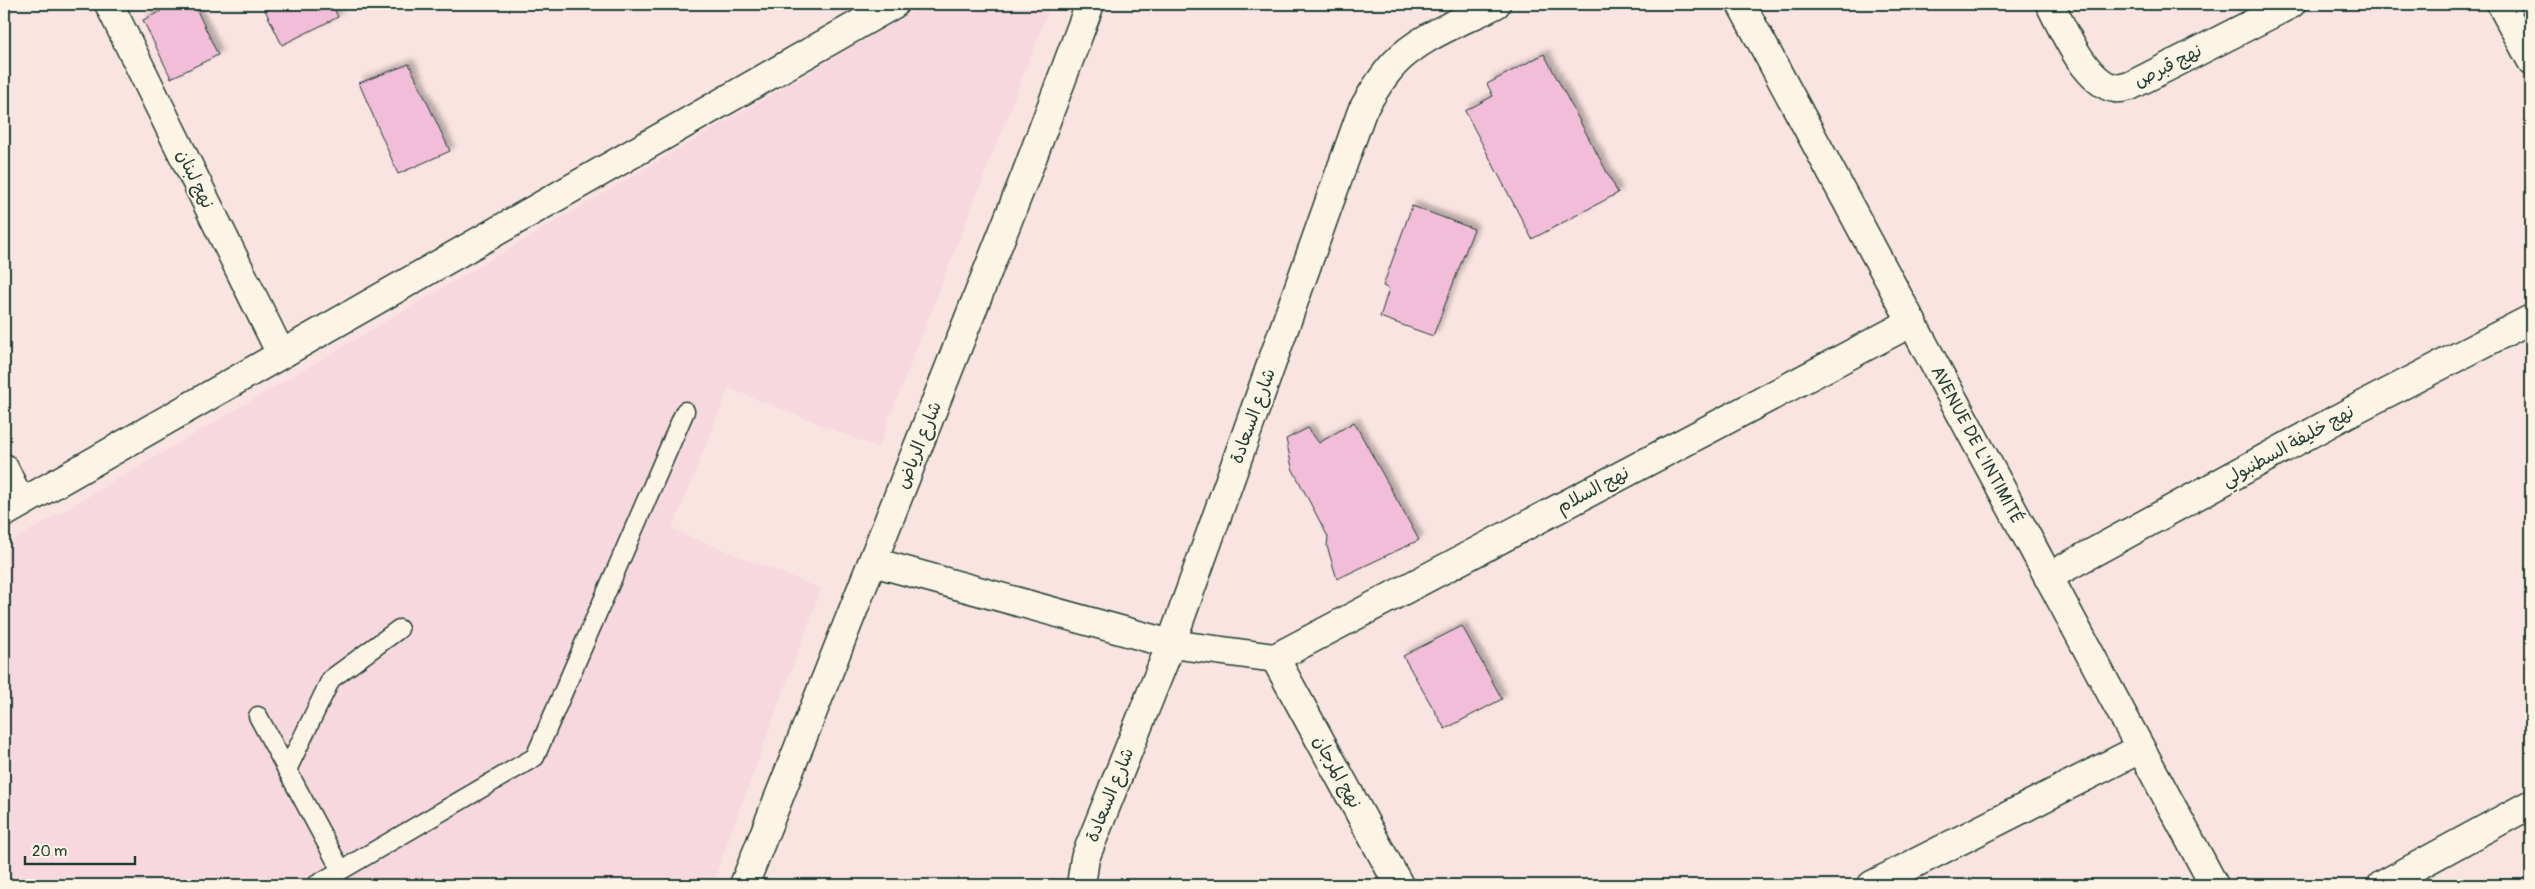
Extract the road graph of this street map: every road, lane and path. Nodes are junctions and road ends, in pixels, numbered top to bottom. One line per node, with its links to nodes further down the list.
1 (109, 4): 12 (street, نهج لبنان)
2 (894, 4): 12 (street)
3 (1090, 4): 16 (street, شارع الرياض)
4 (1496, 4): 19 (street, شارع السعادة)
5 (1742, 4): 11 (street, AVENUE DE L'INTIMITÉ)
6 (2050, 4): 7 (street, نهج قبرص)
7 (2291, 4)
8 (2501, 4): 9 (street)
9 (2529, 52)
10 (2531, 319): 17 (street, نهج خليفة السطنبولي)
11 (1912, 322): 17 (street, AVENUE DE L'INTIMITÉ); 20 (street, نهج السلام)
12 (281, 354): 15 (street)
13 (685, 411): 25 (lane)
14 (4, 468): 15 (street)
15 (12, 508)
16 (873, 562): 19 (street); 27 (street, شارع الرياض)
17 (2048, 577): 22 (street, AVENUE DE L'INTIMITÉ)
18 (399, 629): 23 (lane)
19 (1172, 644): 20 (street); 28 (street, شارع السعادة)
20 (1274, 658): 29 (street, نهج المرجان)
21 (258, 716): 23 (lane)
22 (2140, 749): 30 (street); 31 (street, AVENUE DE L'INTIMITÉ)
23 (287, 770): 25 (lane)
24 (2531, 804): 32 (street)
25 (341, 870): 26 (lane)
26 (316, 885)
27 (744, 885)
28 (1081, 885)
29 (1399, 885)
30 (1872, 885)
31 (2214, 885)
32 (2382, 885)

